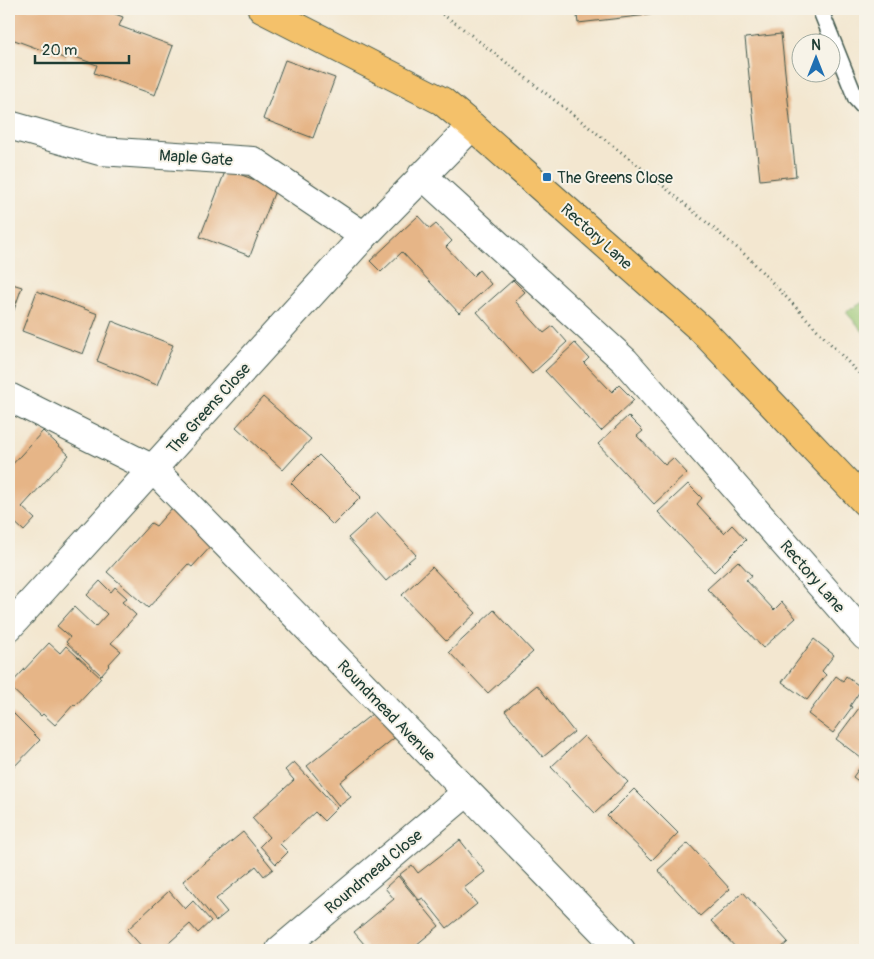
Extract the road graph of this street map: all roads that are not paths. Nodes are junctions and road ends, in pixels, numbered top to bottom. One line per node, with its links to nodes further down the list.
1 (262, 9): 5 (main road, Rectory Lane)
2 (820, 9): 3 (lane)
3 (865, 109)
4 (9, 125): 7 (street, Maple Gate)
5 (472, 126): 6 (street, The Greens Close); 10 (main road, Rectory Lane)
6 (422, 175): 7 (street, The Greens Close); 12 (street, Rectory Lane)
7 (364, 236): 9 (street, The Greens Close)
8 (9, 396): 9 (street, Roundmead Avenue)
9 (153, 469): 11 (street, The Greens Close); 13 (street, Roundmead Avenue)
10 (865, 502)
11 (9, 627)
12 (865, 636)
13 (467, 792): 14 (street, Roundmead Close); 15 (street, Roundmead Avenue)
14 (280, 950)
15 (621, 950)

